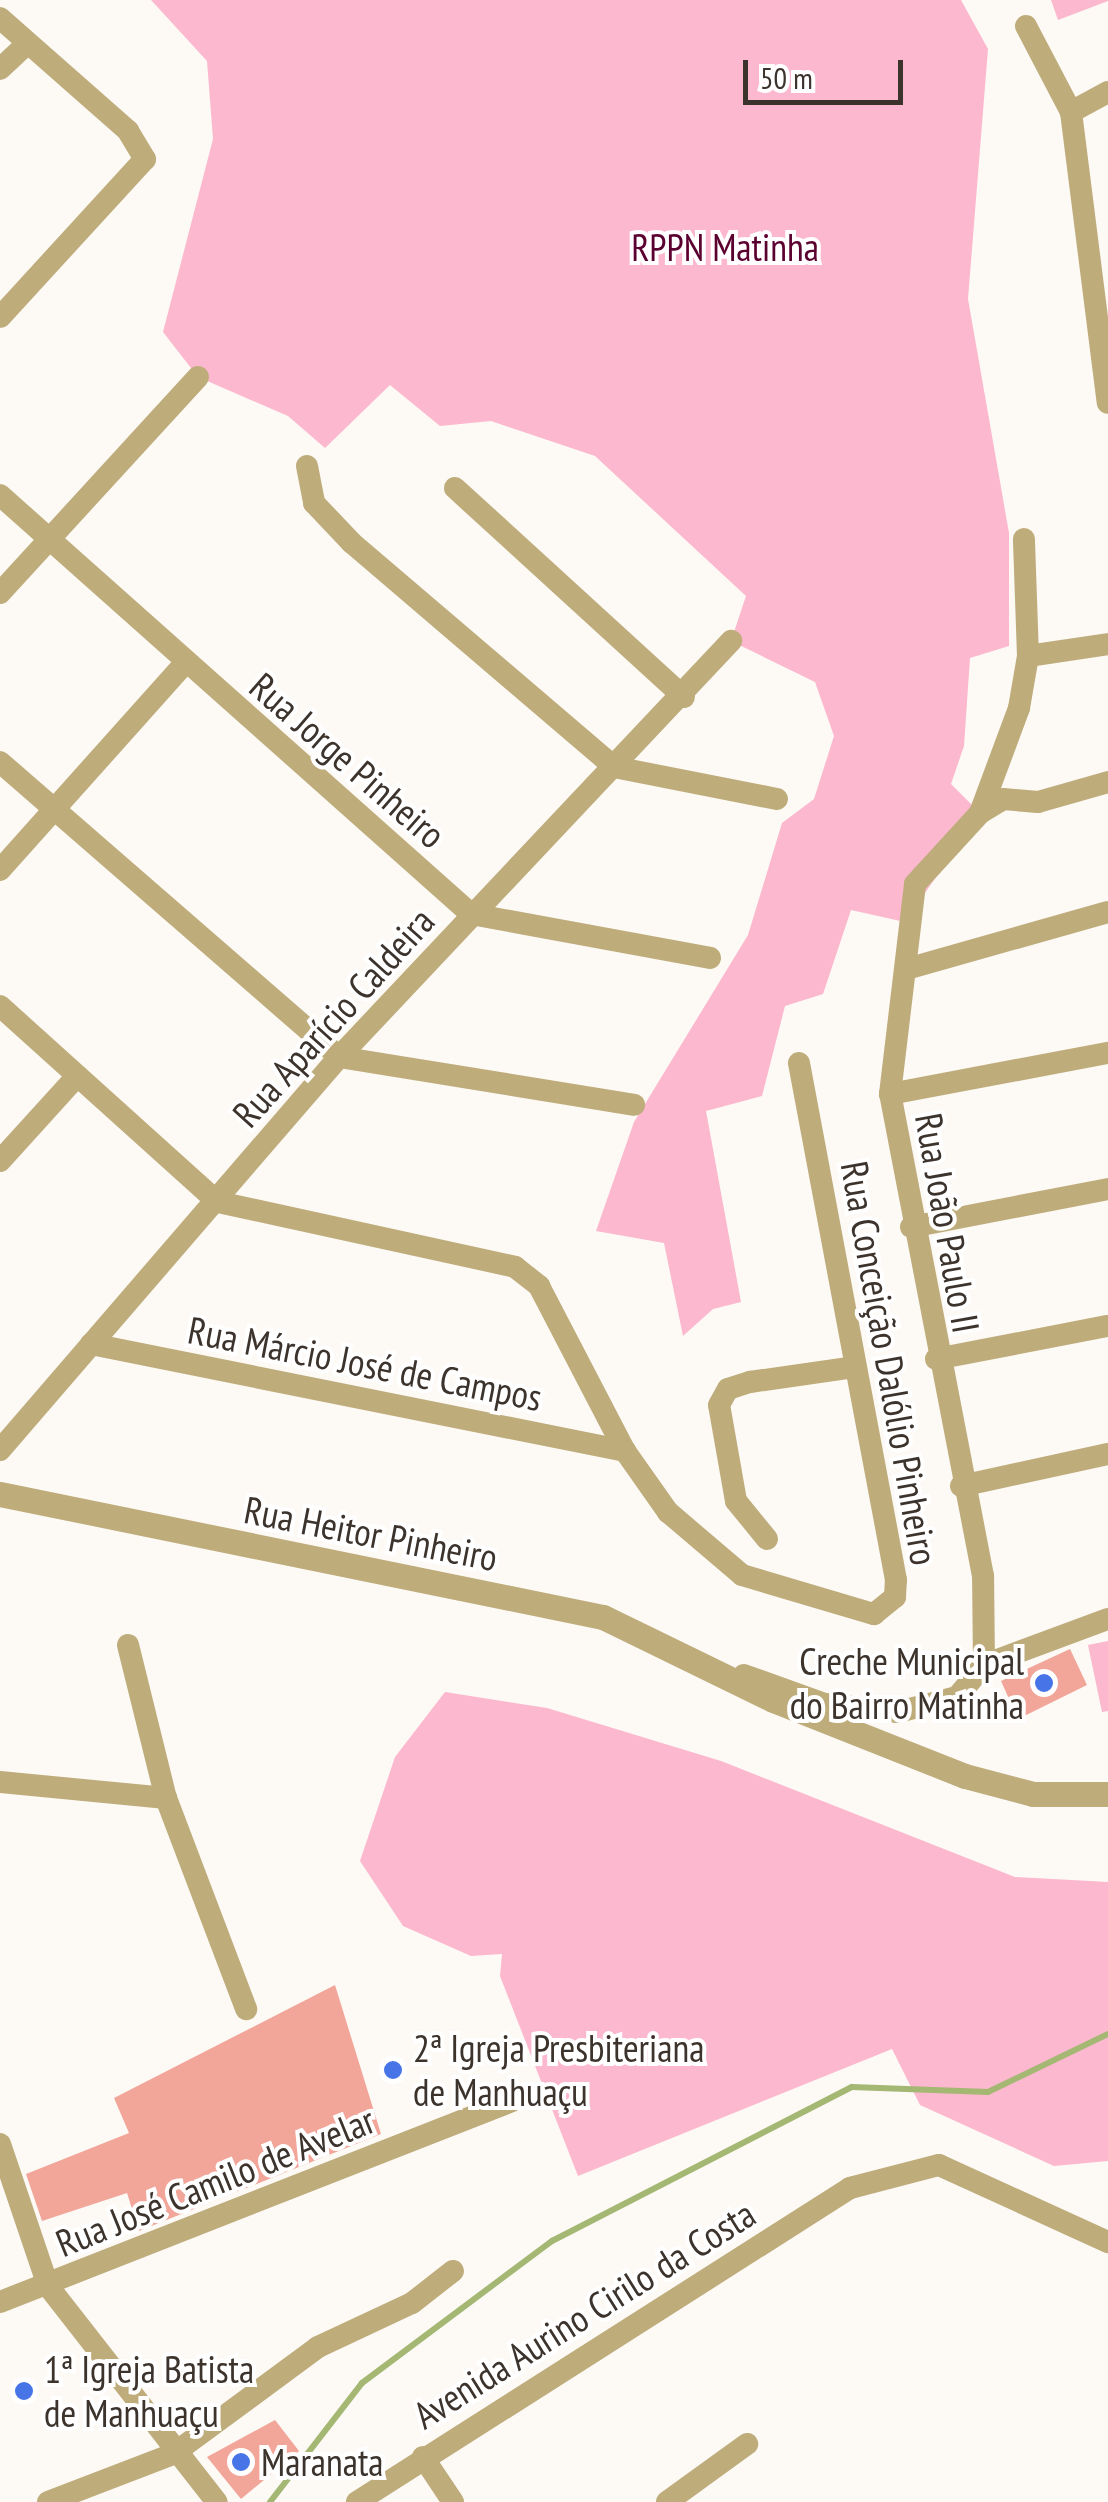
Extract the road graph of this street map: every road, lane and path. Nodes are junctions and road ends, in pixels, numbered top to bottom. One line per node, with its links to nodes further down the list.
1 (0, 18): 3 (street)
2 (1026, 26): 6 (street)
3 (27, 44): 4 (street); 9 (street)
4 (0, 69)
5 (1108, 92): 6 (street)
6 (1071, 112): 8 (street)
7 (1108, 233): 8 (street)
8 (1084, 246): 11 (street)
9 (0, 316)
10 (198, 378): 17 (street)
11 (1107, 391): 12 (street)
12 (1108, 403)
13 (307, 466): 25 (street)
14 (455, 488): 23 (street)
15 (0, 495): 17 (street, Rua Jorge Pinheiro)
16 (1024, 538): 21 (street, Rua João Paulo II)
17 (48, 539): 18 (street); 22 (street, Rua Jorge Pinheiro)
18 (0, 593)
19 (732, 641): 23 (street, Rua Aparício Caldeira)
20 (1108, 644): 21 (street)
21 (1028, 656): 29 (street, Rua João Paulo II)
22 (184, 664): 28 (street); 32 (street, Rua Jorge Pinheiro)
23 (684, 697): 25 (street, Rua Aparício Caldeira)
24 (0, 762): 28 (street)
25 (614, 767): 27 (street); 32 (street, Rua Aparício Caldeira)
26 (1108, 782): 29 (street)
27 (777, 799)
28 (53, 811): 30 (street); 37 (street)
29 (980, 813): 34 (street, Rua João Paulo II)
30 (0, 870)
31 (1108, 912): 34 (street)
32 (471, 914): 33 (street); 37 (street, Rua Aparício Caldeira)
33 (710, 958)
34 (910, 968): 40 (street, Rua João Paulo II)
35 (0, 1006): 39 (street)
36 (1108, 1053): 40 (street)
37 (339, 1057): 41 (street); 44 (street, Rua Aparício Caldeira)
38 (799, 1063): 49 (street, Rua Conceição Dalólio Pinheiro)
39 (77, 1076): 42 (street); 44 (street)
40 (890, 1094): 45 (street, Rua João Paulo II)
41 (634, 1105)
42 (0, 1161)
43 (1108, 1189): 45 (street)
44 (218, 1202): 47 (street, Rua Aparício Caldeira); 51 (street, Rua Conceição Dalólio Pinheiro)
45 (912, 1227): 48 (street, Rua João Paulo II)
46 (1108, 1326): 48 (street)
47 (92, 1344): 50 (street, Rua Aparício Caldeira); 51 (street, Rua Márcio José de Campos)
48 (936, 1359): 53 (street, Rua João Paulo II)
49 (854, 1367): 51 (street, Rua Conceição Dalólio Pinheiro); 55 (street)
50 (0, 1450)
51 (625, 1452)
52 (1108, 1454): 53 (street)
53 (961, 1486): 58 (street, Rua João Paulo II)
54 (0, 1494): 59 (street, Rua Heitor Pinheiro)
55 (767, 1539)
56 (1108, 1618): 58 (street)
57 (128, 1645): 62 (street)
58 (984, 1665): 59 (street)
59 (722, 1667): 61 (street, Rua Heitor Pinheiro)
60 (0, 1782): 62 (street)
61 (1108, 1794)
62 (166, 1798): 63 (street)
63 (246, 2009)
64 (512, 2101): 68 (street, Rua José Camilo de Avelar)
65 (0, 2144): 68 (street)
66 (1108, 2242): 72 (street, Avenida Aurino Cirilo da Costa)
67 (453, 2271): 71 (street)
68 (48, 2286): 69 (street, Rua José Camilo de Avelar); 71 (street)
69 (0, 2302)
70 (748, 2444): 77 (street)
71 (174, 2454): 73 (street); 74 (street)
72 (424, 2457): 75 (street, Avenida Aurino Cirilo da Costa); 76 (street)
73 (48, 2502)
74 (217, 2502)
75 (356, 2502)
76 (453, 2502)
77 (666, 2502)

